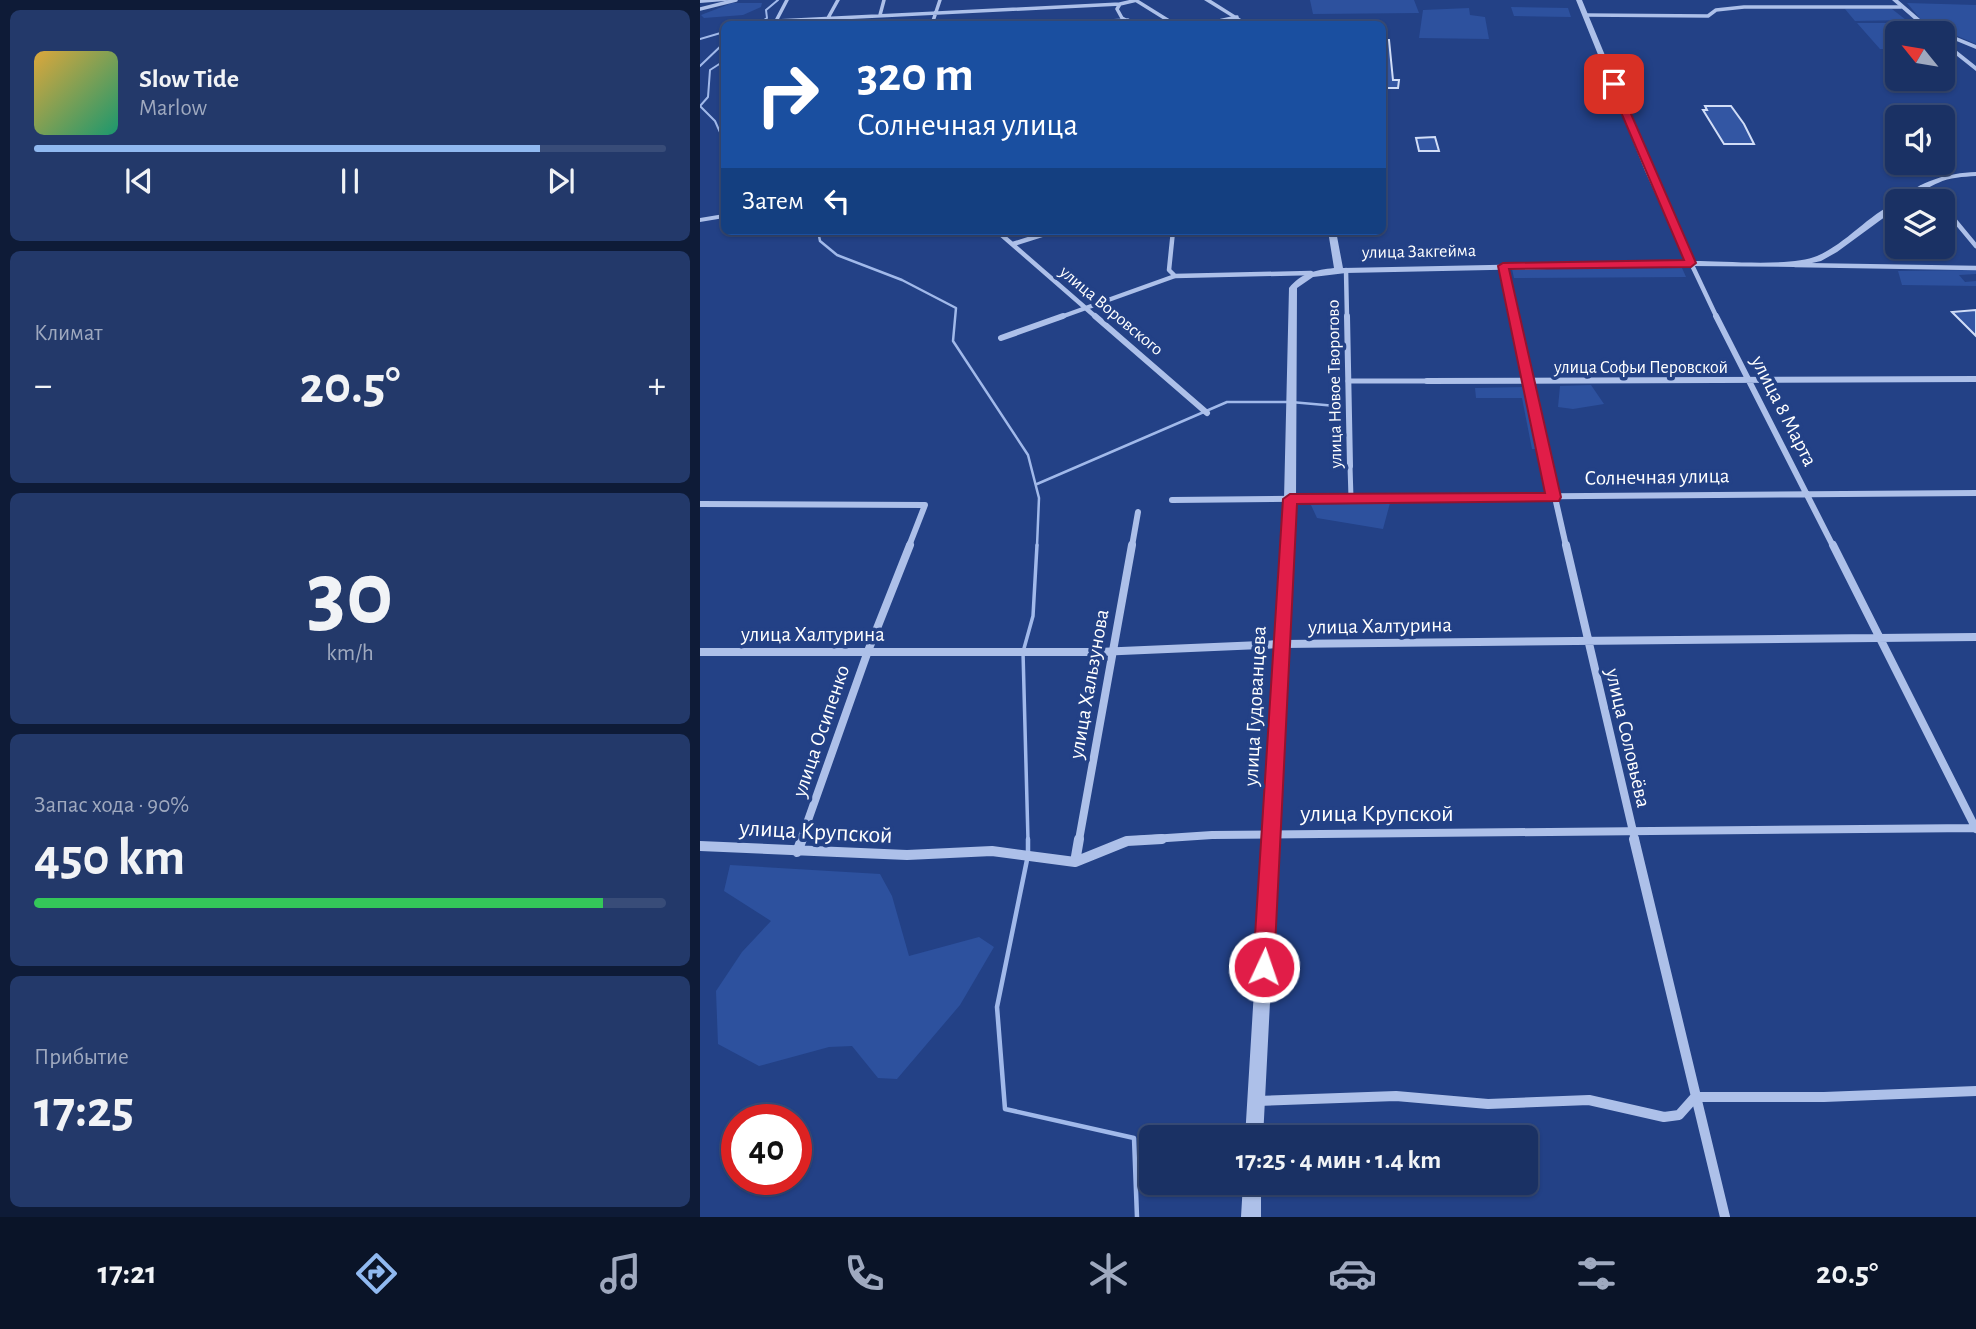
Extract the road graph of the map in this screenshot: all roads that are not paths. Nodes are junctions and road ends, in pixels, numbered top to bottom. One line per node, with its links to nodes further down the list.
1 (732, 0): 10 (street); 13 (street)
2 (787, 0): 18 (street)
3 (838, 0): 18 (street)
4 (884, 0): 15 (street)
5 (940, 0): 14 (street)
6 (1137, 0): 11 (street); 22 (street)
7 (1207, 0): 17 (street)
8 (1579, 0): 16 (street, улица 8 Марта)
9 (1895, 0): 12 (street)
10 (700, 1)
11 (1120, 4): 14 (street); 19 (street)
12 (1901, 7): 16 (street); 25 (street)
13 (700, 9)
14 (937, 12): 15 (street); 20 (street)
15 (880, 15): 18 (street)
16 (1585, 15): 42 (street, улица 8 Марта)
17 (1237, 17): 23 (street); 24 (street)
18 (828, 18)
19 (1128, 20): 21 (street)
20 (933, 21)
21 (1109, 21)
22 (1169, 21)
23 (1219, 21)
24 (1242, 21)
25 (1919, 21)
26 (1955, 38): 27 (street)
27 (1976, 47)
28 (1955, 52): 29 (street)
29 (1976, 69)
30 (1976, 174): 31 (street)
31 (1921, 188)
32 (1885, 214): 43 (street, улица Закгейма)
33 (721, 216): 34 (street)
34 (700, 220)
35 (1955, 220): 41 (street)
36 (1002, 235): 40 (street, улица Воровского)
37 (1041, 235): 40 (street)
38 (1173, 235): 47 (street)
39 (1333, 235): 46 (street)
40 (1013, 244): 49 (street, улица Воровского)
41 (1976, 246)
42 (1691, 263): 43 (street, улица Закгейма); 44 (street, улица Закгейма); 55 (street, улица 8 Марта)
43 (1794, 264): 45 (street, улица Закгейма)
44 (1503, 266): 46 (street, улица Закгейма); 54 (street, улица Соловьёва)
45 (1976, 268)
46 (1343, 270): 48 (street, улица Закгейма); 52 (street, улица Новое Творогово)
47 (1175, 276): 48 (street); 49 (street)
48 (1305, 276): 62 (street, улица Гудованцева)
49 (1085, 307): 50 (street); 56 (street, улица Воровского)
50 (1001, 338)
51 (1976, 379): 55 (street, улица Софьи Перовской)
52 (1348, 381): 53 (street, улица Софьи Перовской); 57 (street, улица Новое Творогово)
53 (1427, 381): 54 (street, улица Софьи Перовской)
54 (1529, 382): 55 (street, улица Софьи Перовской); 60 (street, улица Соловьёва)
55 (1748, 382): 59 (street, улица 8 Марта)
56 (1207, 413)
57 (1350, 466): 61 (street, улица Новое Творогово)
58 (1976, 493): 59 (street, Солнечная улица)
59 (1807, 494): 60 (street, Солнечная улица); 67 (street, улица 8 Марта)
60 (1553, 497): 61 (street, Солнечная улица); 68 (street, улица Соловьёва)
61 (1351, 498): 62 (street, Солнечная улица)
62 (1290, 499): 63 (street, Солнечная улица); 69 (street, улица Гудованцева)
63 (1172, 500)
64 (700, 504): 70 (street, улица Осипенко)
65 (1138, 512): 71 (street, улица Хальзунова)
66 (1976, 637): 67 (street, улица Халтурина)
67 (1880, 639): 68 (street, улица Халтурина); 73 (street, улица 8 Марта)
68 (1587, 640): 69 (street, улица Халтурина); 74 (street, улица Соловьёва)
69 (1282, 644): 71 (street, улица Халтурина); 75 (street, улица Гудованцева)
70 (868, 651): 71 (street, улица Халтурина); 72 (street, улица Халтурина); 78 (street, улица Осипенко)
71 (1113, 651): 80 (street, улица Хальзунова)
72 (700, 652)
73 (1976, 828): 74 (street, улица Крупской)
74 (1632, 831): 75 (street, улица Крупской); 82 (street, улица Соловьёва)
75 (1271, 834): 80 (street, улица Крупской); 83 (street, улица Гудованцева)
76 (700, 846): 77 (street, улица Крупской)
77 (711, 847): 78 (street, улица Крупской); 79 (street)
78 (797, 852): 80 (street, улица Крупской)
79 (700, 855)
80 (1075, 862)
81 (1976, 1091): 82 (street)
82 (1695, 1097): 83 (street); 87 (street, улица Соловьёва)
83 (1256, 1101): 84 (street, улица Гудованцева)
84 (1255, 1125)
85 (1252, 1195): 86 (street)
86 (1251, 1217)
87 (1725, 1217)

